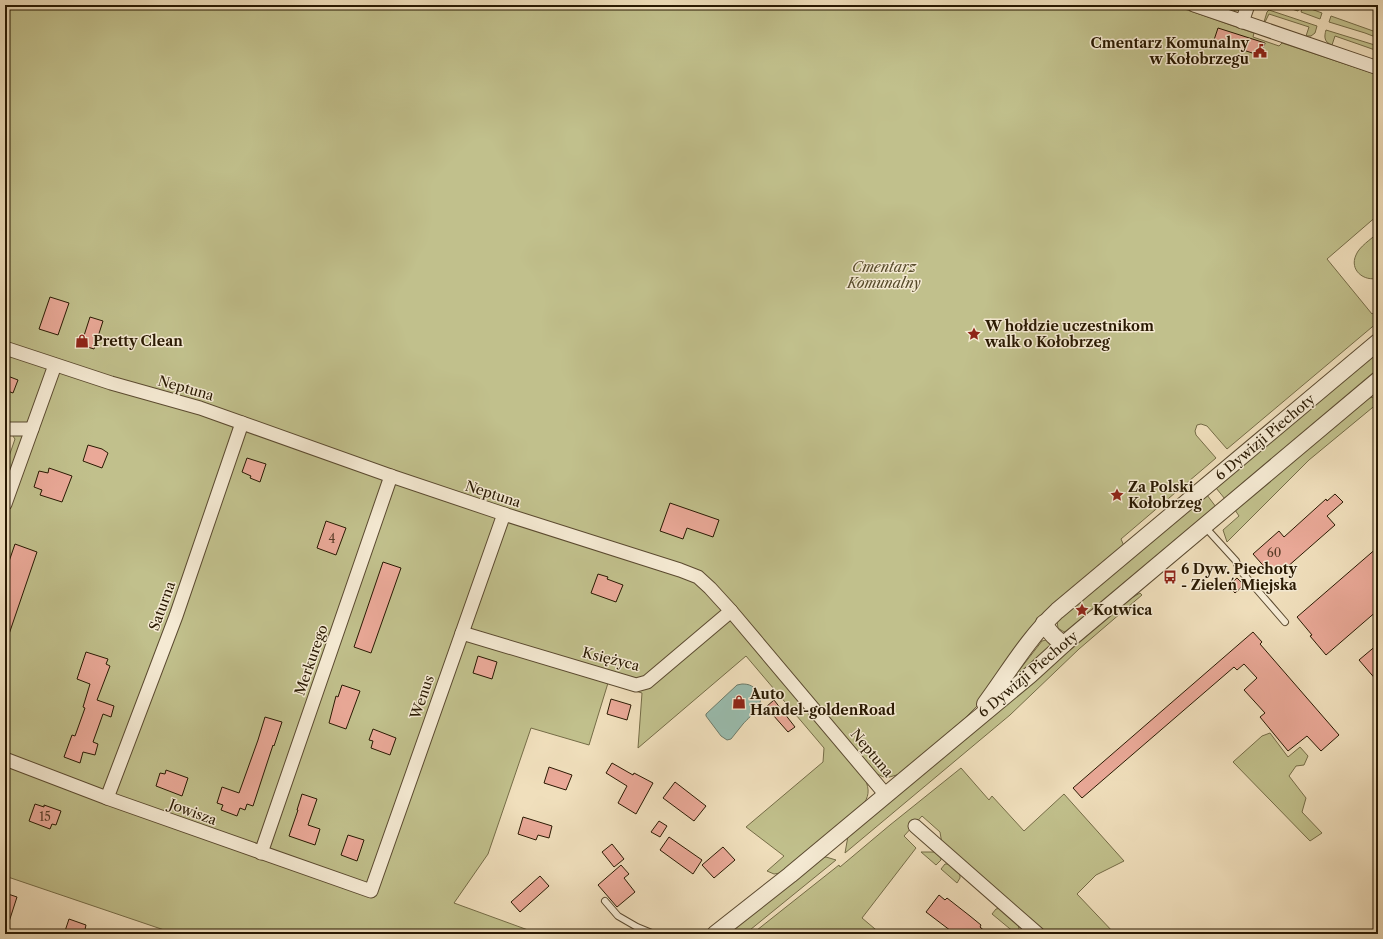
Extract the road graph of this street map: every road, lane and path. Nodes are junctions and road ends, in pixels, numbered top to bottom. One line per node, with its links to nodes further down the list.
1 (1194, 5): 3 (street)
2 (1248, 5): 3 (street)
3 (1242, 22): 4 (street)
4 (1378, 68)
5 (1378, 342): 18 (street, 6 Dywizji Piechoty)
6 (5, 348): 7 (street, Neptuna)
7 (56, 365): 9 (street, Neptuna); 11 (street)
8 (1378, 380): 15 (street, 6 Dywizji Piechoty)
9 (242, 423): 12 (street, Neptuna); 24 (street, Saturna)
10 (5, 429): 11 (street)
11 (32, 429): 13 (street)
12 (391, 476): 14 (street, Neptuna); 26 (street, Merkurego)
13 (5, 504)
14 (504, 514): 16 (street, Neptuna); 19 (street, Wenus)
15 (1204, 526): 17 (lane); 20 (street, 6 Dywizji Piechoty)
16 (731, 611): 19 (street, Księżyca); 23 (street, Neptuna)
17 (1285, 622)
18 (1044, 623): 20 (street); 21 (street, 6 Dywizji Piechoty)
19 (462, 633): 27 (street, Wenus)
20 (1064, 644): 21 (street, 6 Dywizji Piechoty)
21 (973, 722): 23 (street, 6 Dywizji Piechoty)
22 (5, 759): 24 (street, Jowisza)
23 (886, 795): 30 (street, 6 Dywizji Piechoty)
24 (107, 798): 26 (street, Jowisza)
25 (915, 826): 31 (street)
26 (261, 854): 27 (street, Jowisza)
27 (371, 891)
28 (605, 901): 29 (lane)
29 (654, 934)
30 (715, 934)
31 (1038, 934)

